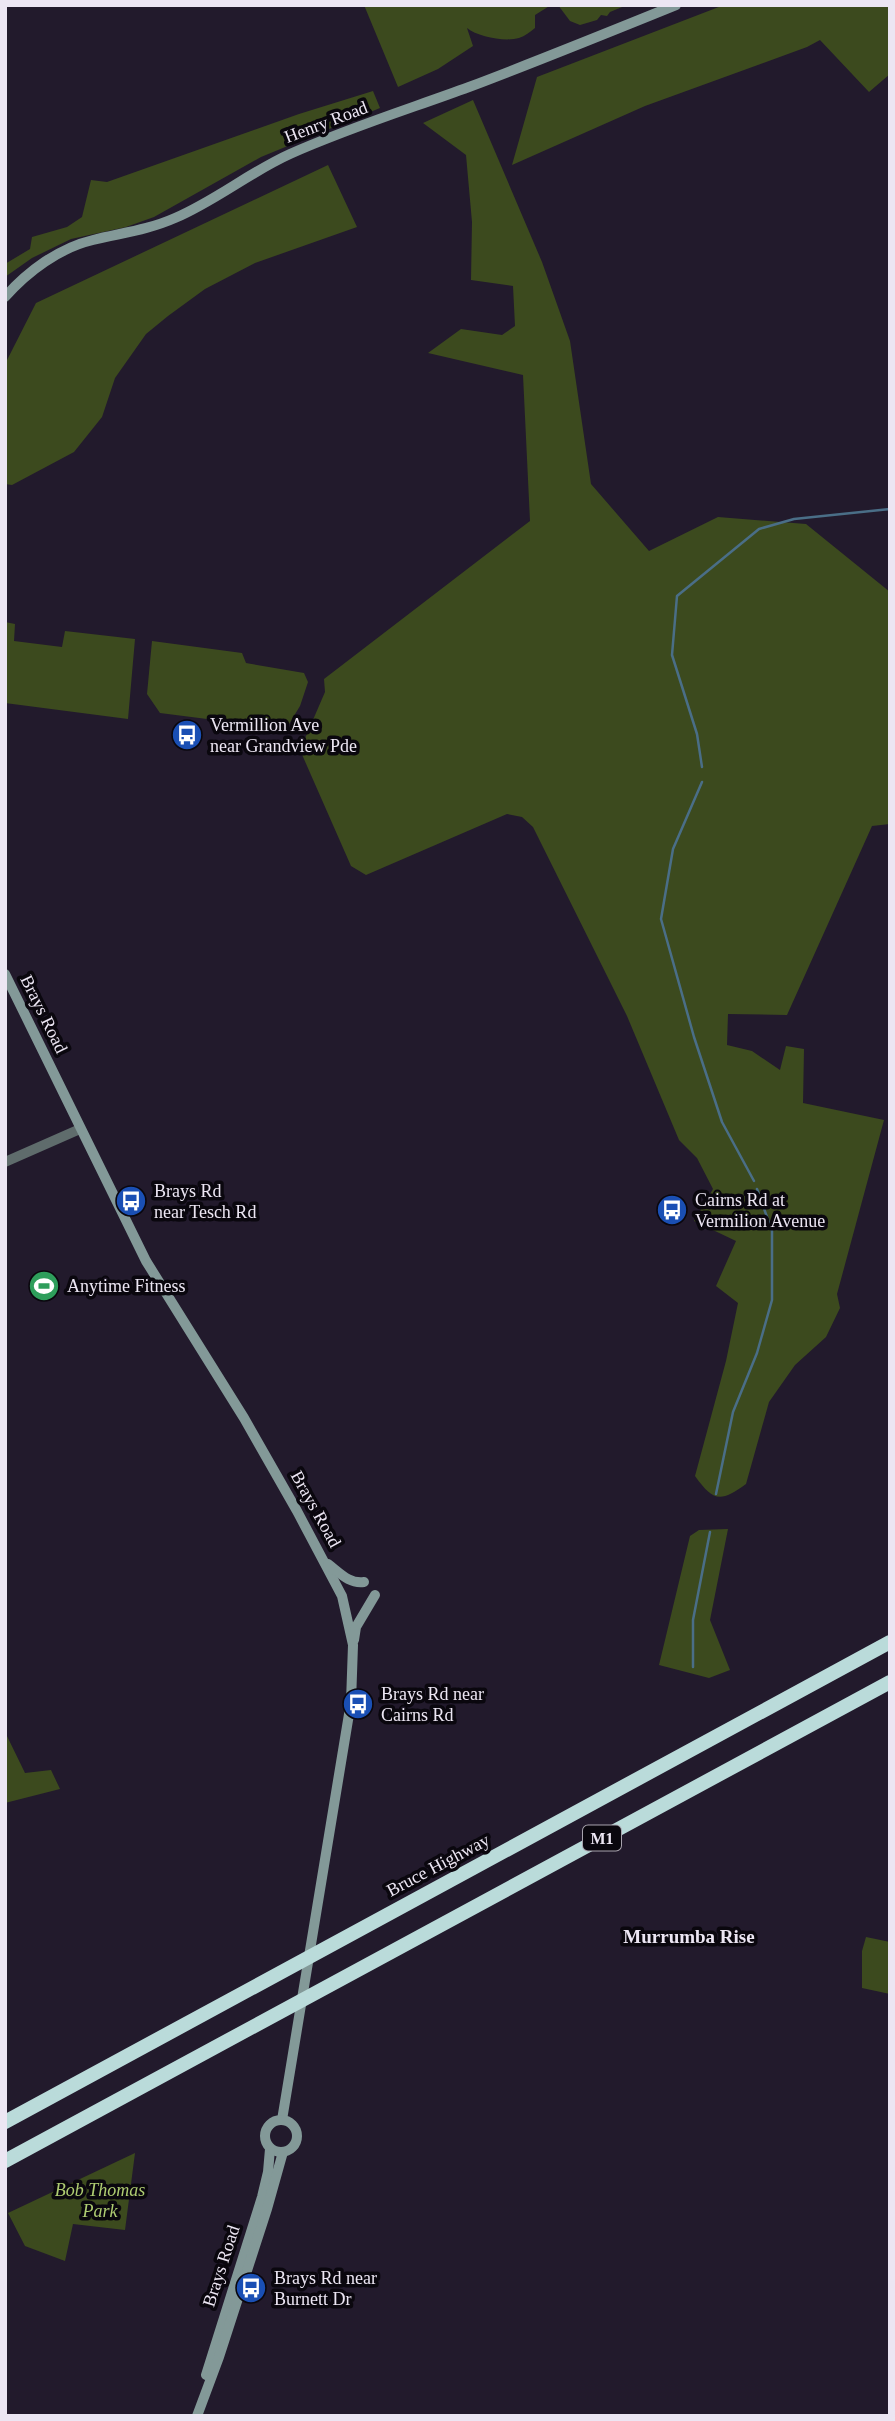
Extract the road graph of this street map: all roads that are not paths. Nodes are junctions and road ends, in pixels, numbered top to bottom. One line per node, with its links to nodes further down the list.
1 (676, 5): 2 (main road, Henry Road)
2 (5, 297)
3 (5, 974): 4 (main road, Brays Road)
4 (80, 1129): 5 (street); 6 (main road, Brays Road)
5 (5, 1162)
6 (325, 1563): 7 (main road); 10 (main road, Brays Road)
7 (364, 1582)
8 (375, 1595): 10 (main road)
9 (890, 1642): 13 (highway, Bruce Highway / M1)
10 (353, 1645): 12 (main road, Brays Road)
11 (890, 1682): 16 (highway, M1)
12 (282, 2120): 14 (main road); 15 (main road)
13 (5, 2122)
14 (270, 2149): 15 (main road); 17 (main road, Brays Road)
15 (283, 2152): 17 (main road, Brays Road)
16 (5, 2161)
17 (204, 2393): 18 (main road, Brays Road)
18 (197, 2416)

